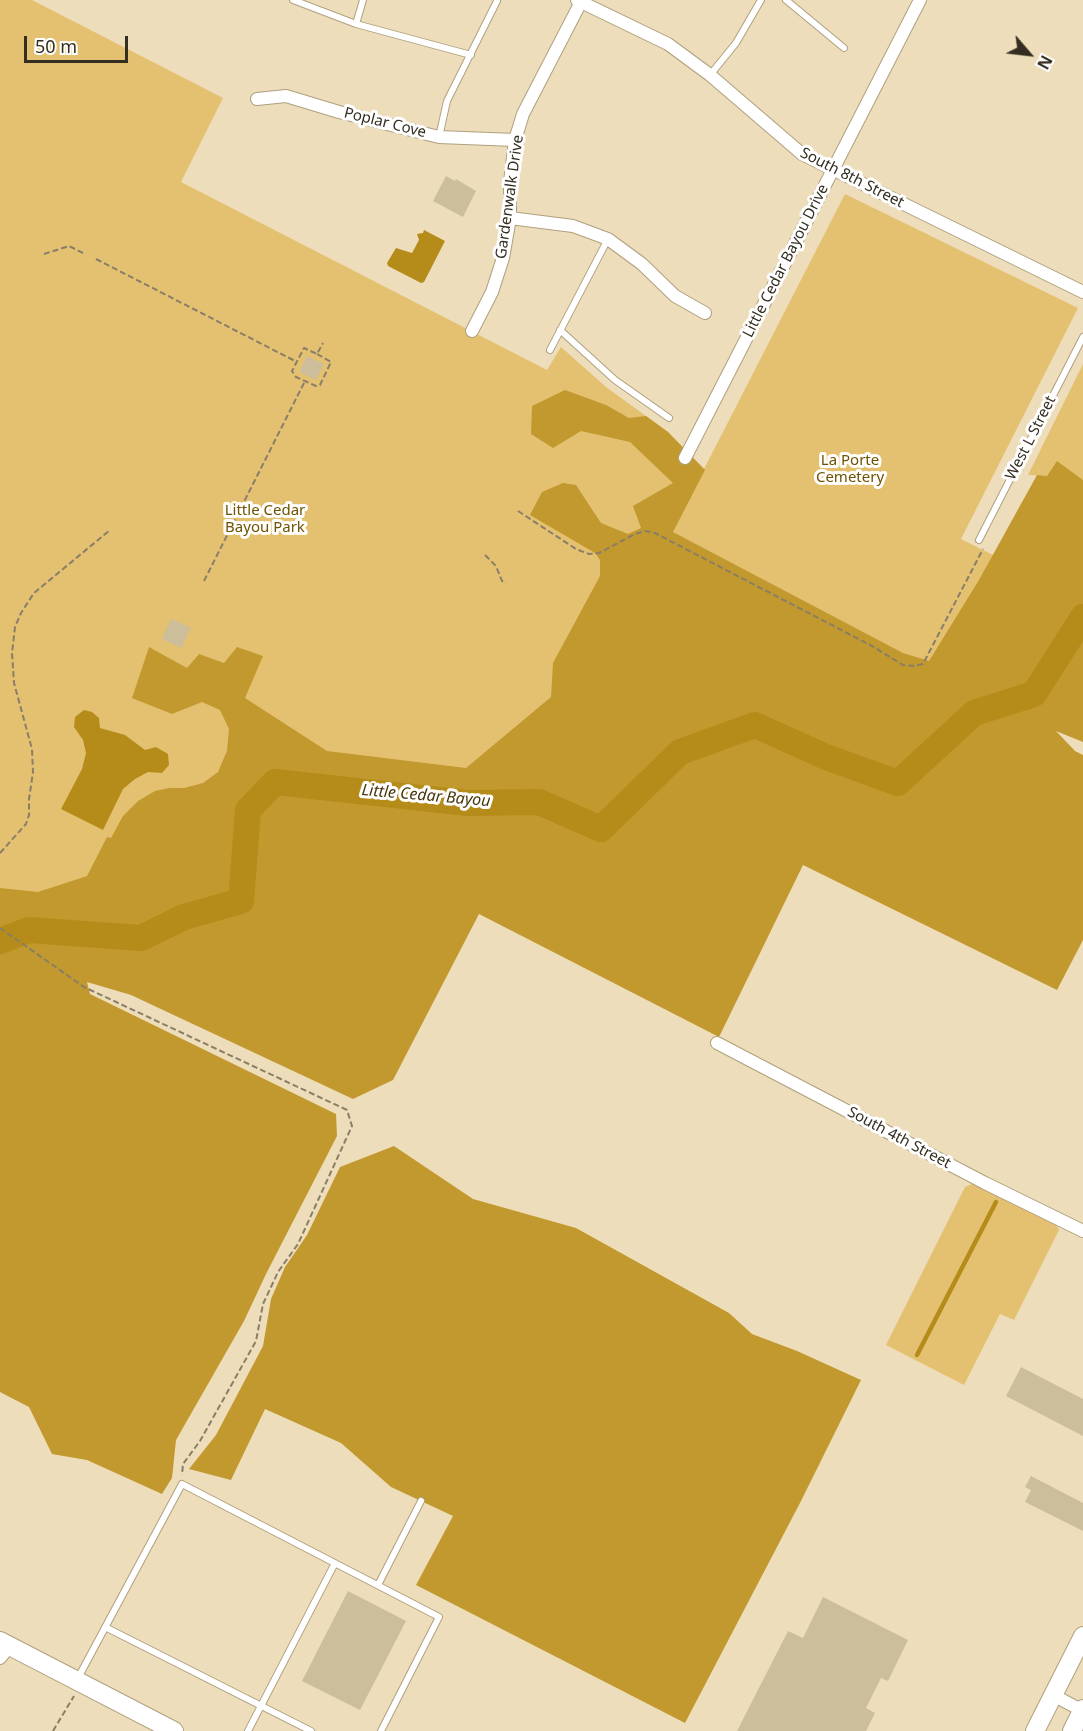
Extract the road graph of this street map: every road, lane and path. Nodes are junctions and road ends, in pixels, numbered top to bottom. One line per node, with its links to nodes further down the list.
1 (294, 0): 8 (lane)
2 (363, 0): 8 (lane)
3 (761, 0): 11 (lane)
4 (786, 0): 9 (lane)
5 (920, 0): 15 (street, Little Cedar Bayou Drive)
6 (497, 1): 10 (lane)
7 (580, 1): 11 (street, South 8th Street); 14 (street, Gardenwalk Drive)
8 (356, 24): 10 (lane)
9 (844, 48)
10 (471, 55): 13 (lane)
11 (710, 75): 15 (street, South 8th Street)
12 (257, 99): 13 (street, Poplar Cove)
13 (440, 137): 14 (street, Poplar Cove)
14 (515, 141): 16 (street, Gardenwalk Drive)
15 (833, 171): 21 (street, South 8th Street); 32 (street, Little Cedar Bayou Drive)
16 (510, 218): 17 (street); 24 (street, Gardenwalk Drive)
17 (608, 239): 22 (street); 23 (lane)
18 (83, 253): 19 (path)
19 (44, 254)
20 (96, 259): 29 (path)
21 (1083, 292)
22 (705, 313)
23 (560, 330): 27 (lane); 31 (lane)
24 (471, 331)
25 (1083, 337): 35 (lane, West L Street)
26 (323, 343): 28 (path)
27 (550, 350)
28 (317, 354): 29 (path); 30 (path)
29 (297, 362): 30 (path)
30 (304, 381): 37 (path)
31 (669, 418)
32 (686, 458)
33 (518, 511): 35 (path)
34 (110, 530): 39 (path)
35 (983, 542)
36 (485, 555): 38 (path)
37 (204, 581)
38 (506, 583)
39 (0, 853)
40 (0, 928): 43 (path)
41 (717, 1043): 42 (street, South 4th Street)
42 (1083, 1232)
43 (182, 1484): 45 (lane); 47 (lane)
44 (421, 1501): 46 (lane)
45 (335, 1563): 46 (lane); 52 (lane)
46 (378, 1585): 58 (lane)
47 (105, 1627): 50 (lane); 52 (lane)
48 (1083, 1636): 51 (main road)
49 (3, 1648): 50 (main road)
50 (76, 1681): 54 (path); 55 (main road)
51 (1053, 1695): 53 (street); 59 (main road)
52 (261, 1706): 56 (lane); 57 (lane)
53 (1083, 1710): 60 (main road)
54 (53, 1731)
55 (174, 1731)
56 (248, 1731)
57 (311, 1731)
58 (381, 1731)
59 (1035, 1731)
60 (1072, 1731)

